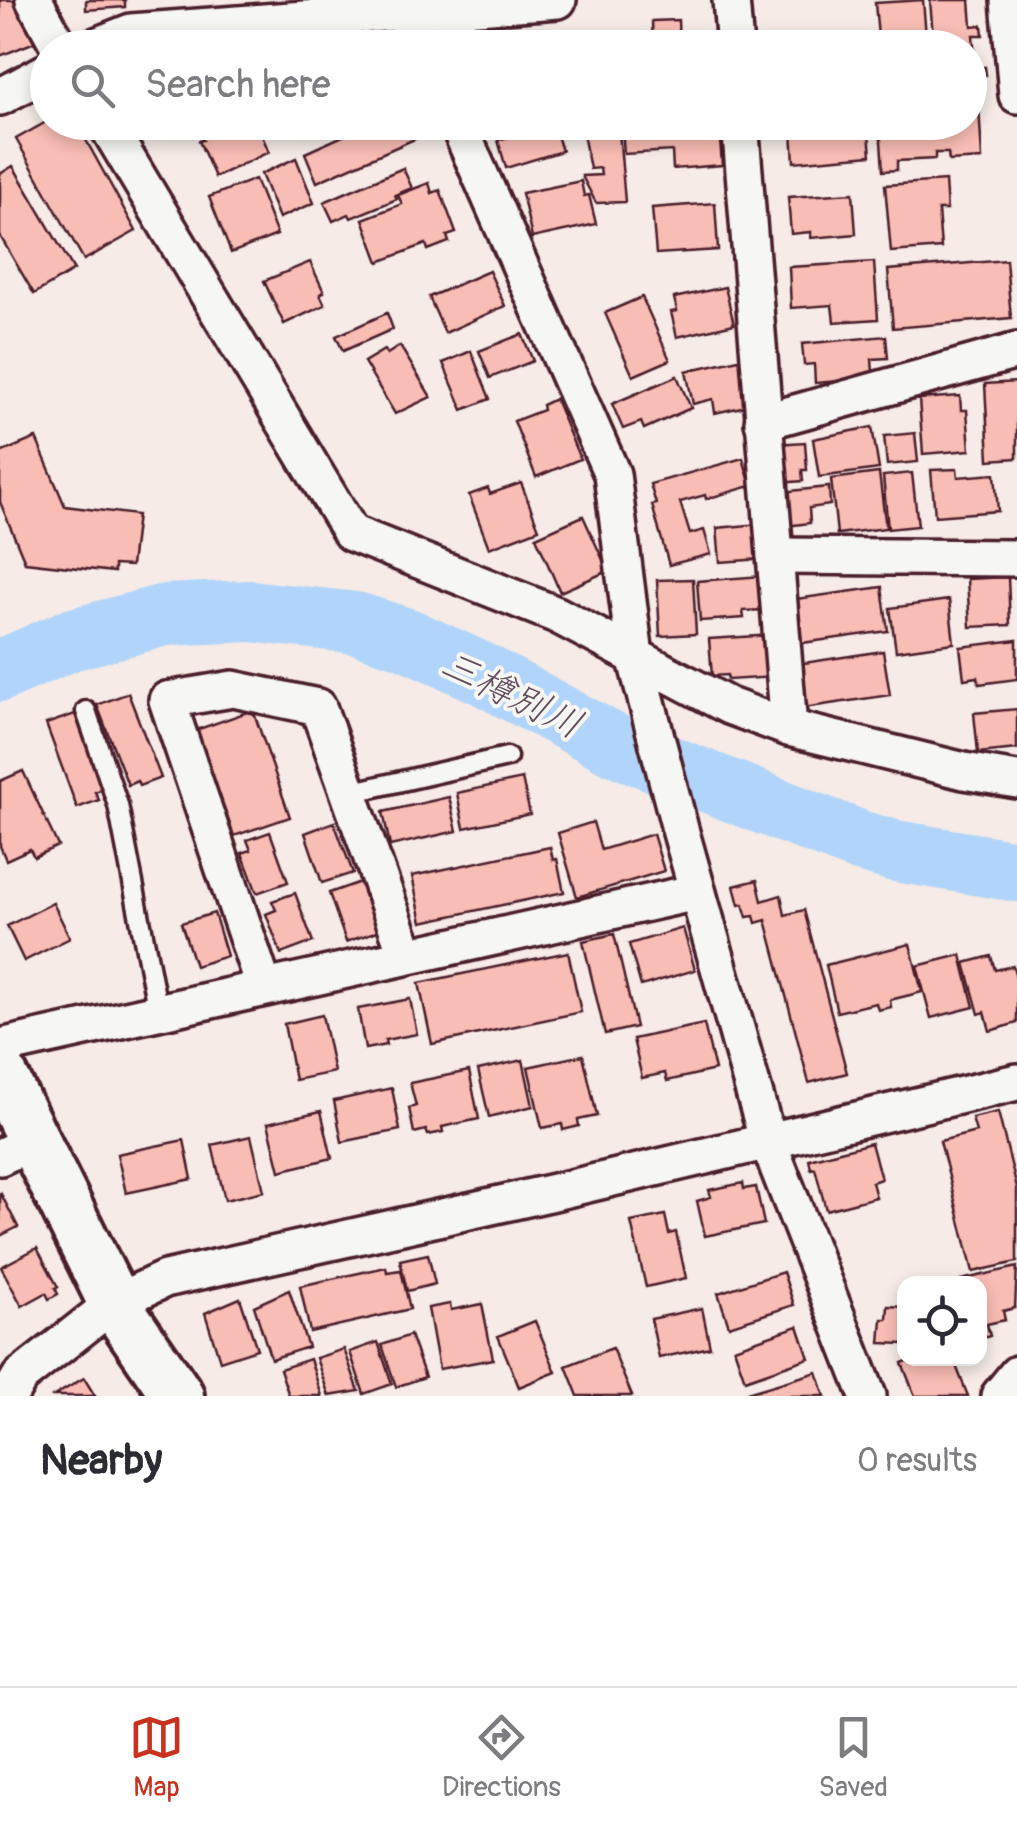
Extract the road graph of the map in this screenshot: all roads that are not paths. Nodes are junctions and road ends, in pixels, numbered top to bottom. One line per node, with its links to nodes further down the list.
1 (34, 0): 6 (street)
2 (558, 0): 5 (street)
3 (731, 0): 9 (street)
4 (1010, 0): 11 (street)
5 (404, 6): 7 (street); 8 (street)
6 (50, 30)
7 (152, 30)
8 (415, 30)
9 (733, 30)
10 (30, 80): 12 (street)
11 (1017, 95)
12 (0, 96)
13 (116, 140): 20 (street)
14 (465, 140): 20 (street)
15 (741, 140): 17 (street)
16 (1017, 351): 17 (street)
17 (763, 422): 18 (street)
18 (775, 556): 19 (street); 22 (street)
19 (1017, 558)
20 (635, 656): 22 (street); 26 (street)
21 (86, 711): 29 (lane)
22 (789, 728): 24 (street)
23 (508, 756): 25 (lane)
24 (1017, 780)
25 (348, 793): 27 (street); 28 (street)
26 (698, 892): 27 (street); 33 (street)
27 (407, 956): 28 (street)
28 (264, 988): 29 (street)
29 (158, 1012): 30 (street)
30 (0, 1047)
31 (0, 1072): 34 (street)
32 (1017, 1082): 33 (street)
33 (768, 1142): 35 (street); 39 (street)
34 (18, 1148): 35 (street)
35 (114, 1303): 37 (street); 38 (street)
36 (1017, 1374): 40 (street)
37 (8, 1396)
38 (178, 1396)
39 (868, 1396)
40 (1000, 1396)

